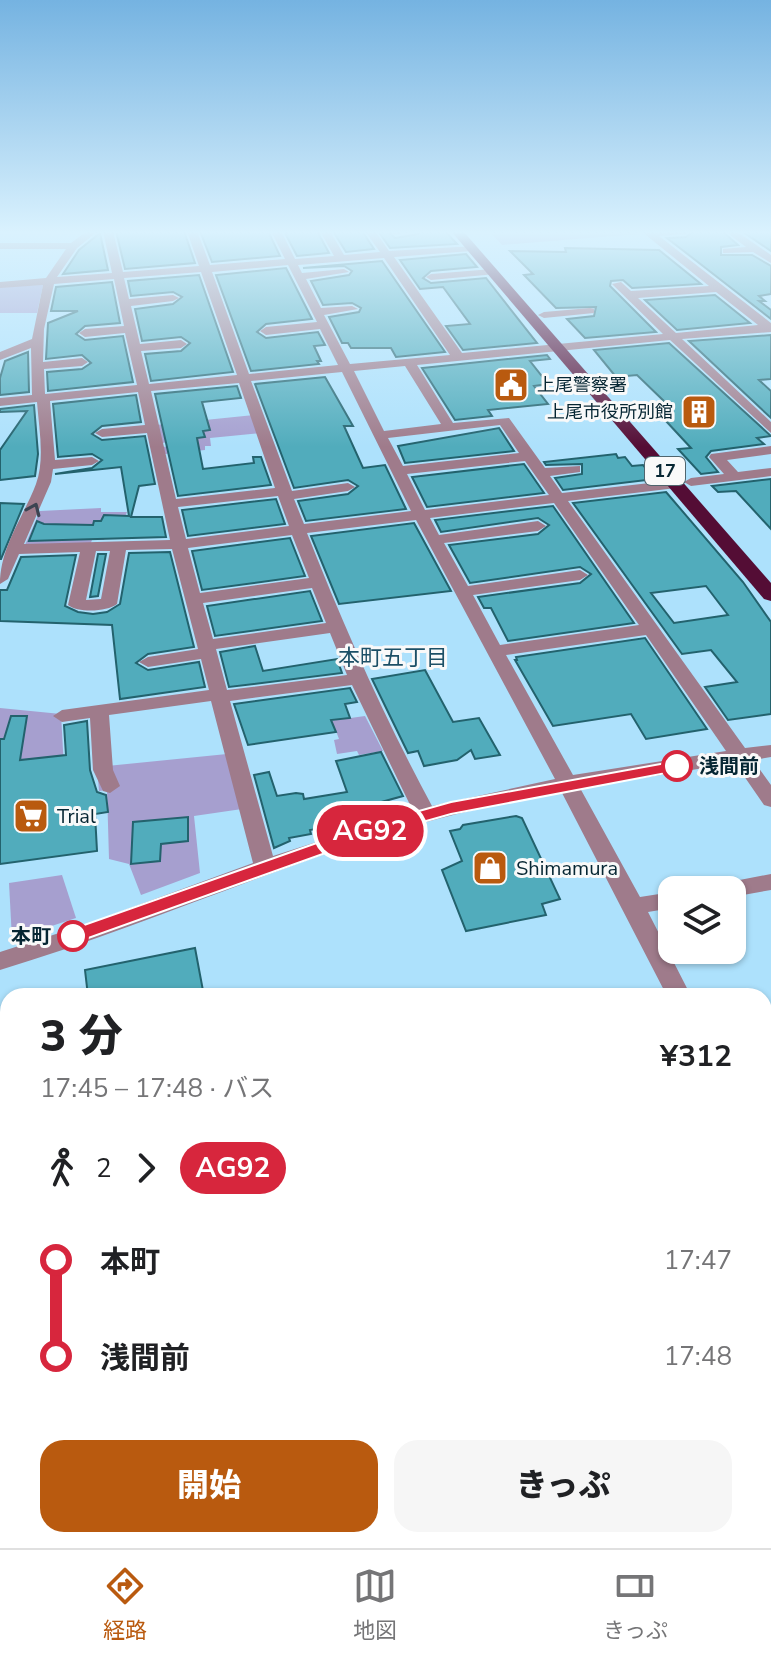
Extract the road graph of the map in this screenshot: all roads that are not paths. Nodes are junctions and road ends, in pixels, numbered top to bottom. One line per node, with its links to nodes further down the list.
1 (44, 303): 20 (street)
2 (123, 303): 16 (street)
3 (217, 303): 30 (street)
4 (314, 303): 12 (street)
5 (421, 303): 25 (street)
6 (522, 303): 23 (highway, 17)
7 (534, 303): 13 (highway, 17)
8 (636, 303): 19 (street)
9 (740, 303): 15 (street)
10 (352, 309): 12 (street)
11 (590, 311): 13 (street)
12 (318, 312): 14 (street)
13 (544, 315): 23 (highway, 17)
14 (325, 325): 17 (street); 29 (street)
15 (770, 328): 19 (street)
16 (129, 329): 18 (street); 22 (street)
17 (266, 331)
18 (85, 333)
19 (670, 337): 23 (street); 36 (street)
20 (35, 342): 24 (street); 28 (street)
21 (181, 344): 22 (street)
22 (134, 348): 31 (street)
23 (564, 348): 25 (street); 48 (highway, 17)
24 (0, 356)
25 (459, 358): 27 (street)
26 (82, 362): 28 (street)
27 (409, 363): 29 (street); 34 (street)
28 (36, 366): 32 (street)
29 (348, 369): 30 (street); 38 (street)
30 (245, 379): 31 (street); 50 (street)
31 (143, 389): 32 (street); 35 (street)
32 (41, 399): 33 (street); 42 (street)
33 (0, 402)
34 (449, 427): 38 (street); 40 (street)
35 (152, 428): 37 (street); 52 (street)
36 (771, 429)
37 (102, 433)
38 (381, 435): 44 (street)
39 (771, 450): 47 (street)
40 (528, 456): 44 (street); 46 (street)
41 (92, 461): 42 (street)
42 (47, 465): 58 (street, one-way to 42)
43 (575, 469): 46 (street)
44 (399, 471): 53 (street)
45 (771, 472): 47 (street)
46 (540, 473): 51 (street)
47 (735, 477): 48 (street)
48 (684, 483): 51 (street); 63 (highway, 17); 67 (highway, 17)
49 (348, 487): 50 (street)
50 (286, 494): 52 (street); 55 (street)
51 (556, 498): 53 (street); 70 (street)
52 (169, 504): 59 (street)
53 (420, 514): 55 (street); 57 (street)
54 (538, 526): 57 (street)
55 (299, 529): 59 (street); 65 (street)
56 (0, 536): 58 (street)
57 (435, 540): 66 (street)
58 (18, 543): 61 (street); 62 (street)
59 (179, 544): 60 (street); 68 (street)
60 (119, 546): 61 (street); 61 (street)
61 (89, 547)
62 (2, 570)
63 (771, 573)
64 (580, 575): 66 (street)
65 (318, 582): 68 (street); 69 (street)
66 (461, 592): 72 (street)
67 (771, 595)
68 (193, 599): 71 (street)
69 (334, 627): 71 (street); 74 (street)
70 (649, 629): 72 (street); 79 (street)
71 (207, 649): 73 (street); 75 (street)
72 (493, 651): 80 (street)
73 (148, 662)
74 (356, 679): 75 (street); 83 (street)
75 (220, 696): 76 (street); 84 (street)
76 (99, 712): 77 (street); 81 (street)
77 (62, 716)
78 (771, 751): 79 (street)
79 (739, 755): 80 (street); 82 (street)
80 (567, 785): 83 (street); 88 (street)
81 (110, 786)
82 (771, 800)
83 (426, 815): 84 (street)
84 (265, 867): 89 (street)
85 (771, 882): 86 (street)
86 (746, 887)
87 (658, 902): 88 (street)
88 (634, 906): 90 (street)
89 (0, 961)
90 (675, 988)

